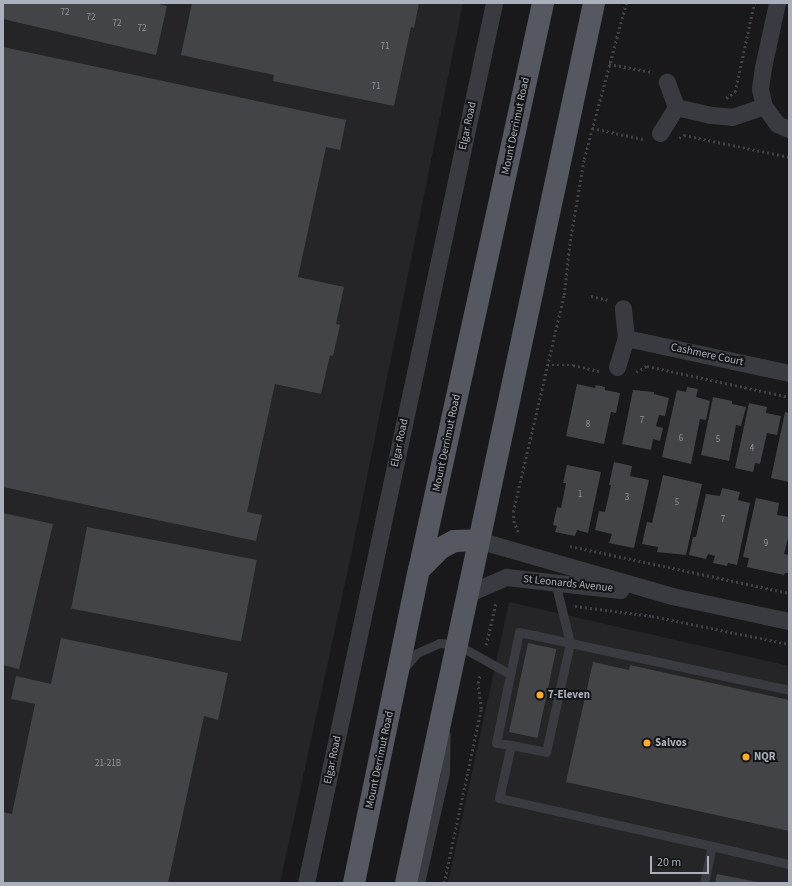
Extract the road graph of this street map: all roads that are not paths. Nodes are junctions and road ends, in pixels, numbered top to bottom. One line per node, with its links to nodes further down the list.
1 (494, 3): 29 (street, Elgar Road)
2 (543, 3): 15 (main road, Mount Derrimut Road)
3 (594, 3): 14 (main road)
4 (777, 3): 6 (street)
5 (661, 77): 7 (street)
6 (764, 106): 7 (street); 8 (street)
7 (676, 107): 9 (street)
8 (789, 129)
9 (660, 138)
10 (618, 304): 11 (street)
11 (626, 338): 12 (street); 13 (street, Cashmere Court)
12 (617, 371)
13 (789, 373)
14 (478, 540): 15 (main road); 17 (main road); 18 (street, St Leonards Avenue)
15 (419, 570): 23 (main road, Mount Derrimut Road)
16 (555, 582): 17 (street, St Leonards Avenue); 18 (street, St Leonards Avenue); 20 (lane)
17 (466, 594): 21 (main road)
18 (672, 596): 19 (street, St Leonards Avenue)
19 (789, 621)
20 (570, 643): 22 (lane); 24 (lane); 26 (lane)
21 (456, 644): 22 (lane); 23 (lane); 25 (main road)
22 (510, 674): 26 (lane)
23 (397, 675): 30 (main road, Mount Derrimut Road)
24 (789, 690)
25 (445, 695): 31 (main road); 32 (lane)
26 (511, 746): 27 (lane)
27 (712, 846): 28 (lane); 33 (lane)
28 (789, 864)
29 (306, 883)
30 (354, 883)
31 (406, 883)
32 (420, 883)
33 (704, 883)

